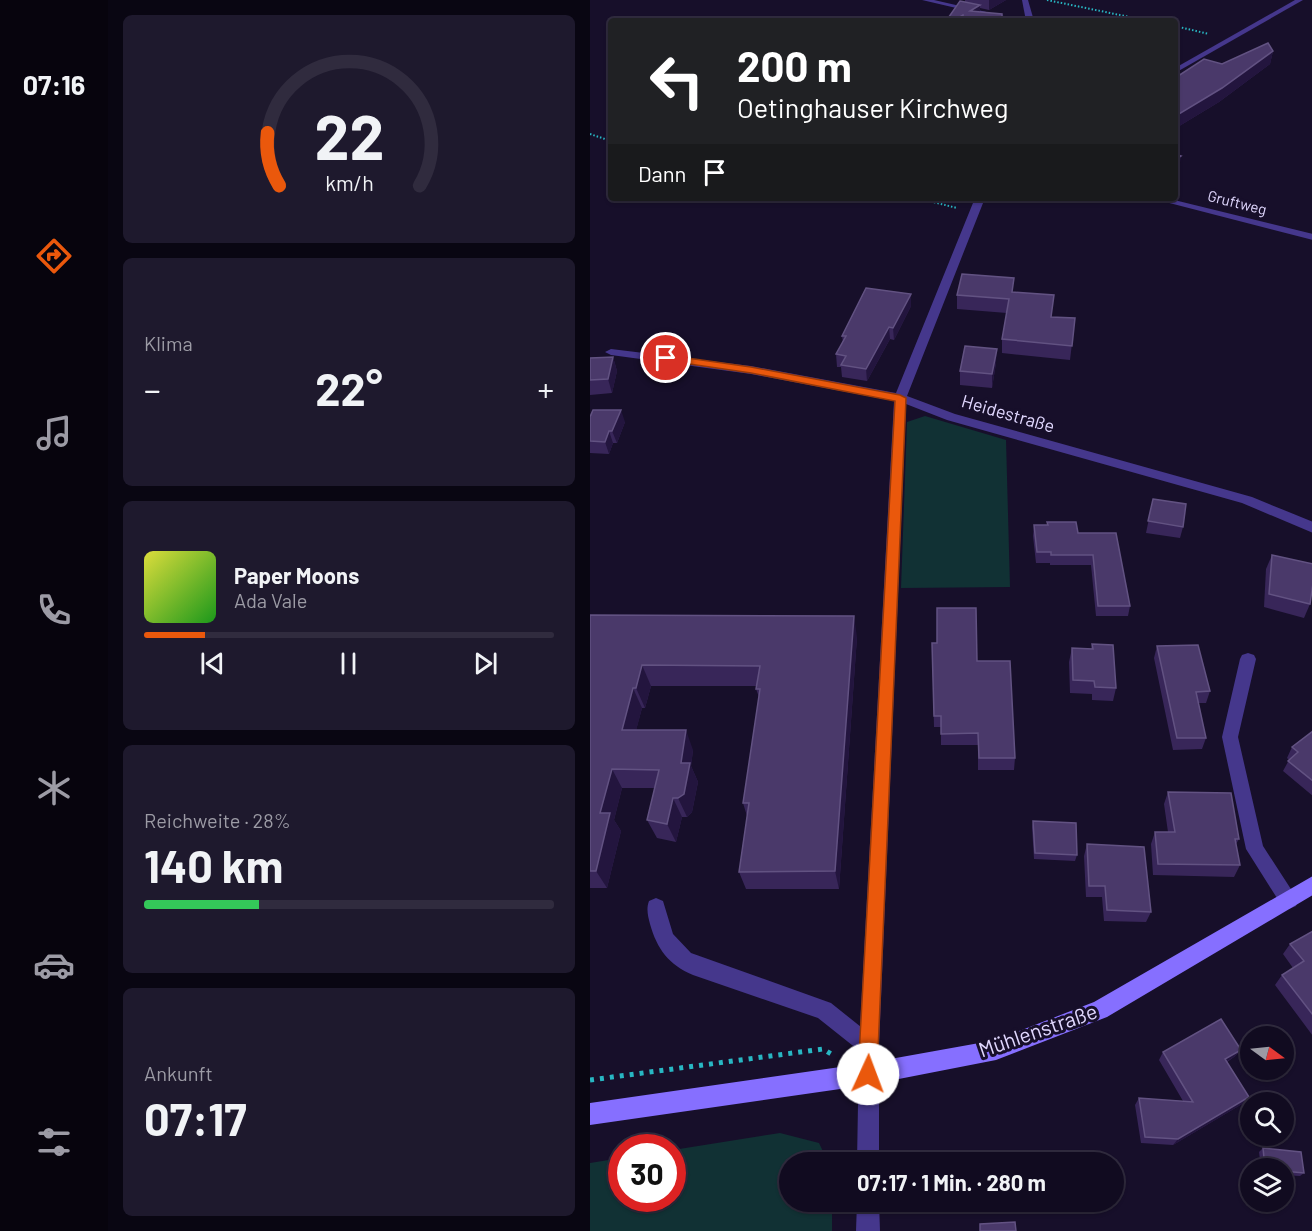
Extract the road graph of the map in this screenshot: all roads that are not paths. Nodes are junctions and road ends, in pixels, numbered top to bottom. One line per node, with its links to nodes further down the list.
1 (925, 0): 4 (street)
2 (1025, 0): 5 (street)
3 (1301, 0): 6 (street)
4 (1008, 18)
5 (1029, 18)
6 (1178, 69)
7 (979, 201): 11 (street)
8 (1167, 201): 9 (street, Gruftweg)
9 (1313, 237)
10 (611, 352): 11 (street, Heidestraße)
11 (900, 398): 12 (street, Heidestraße); 17 (street)
12 (1313, 528)
13 (1248, 659): 15 (street)
14 (1313, 885): 15 (street, Mühlenstraße)
15 (1289, 900): 18 (street, Mühlenstraße)
16 (656, 907): 17 (street)
17 (869, 1046): 18 (street)
18 (868, 1074): 19 (street, Mühlenstraße); 20 (street)
19 (590, 1114)
20 (868, 1152)
21 (868, 1212): 22 (street)
22 (868, 1231)

